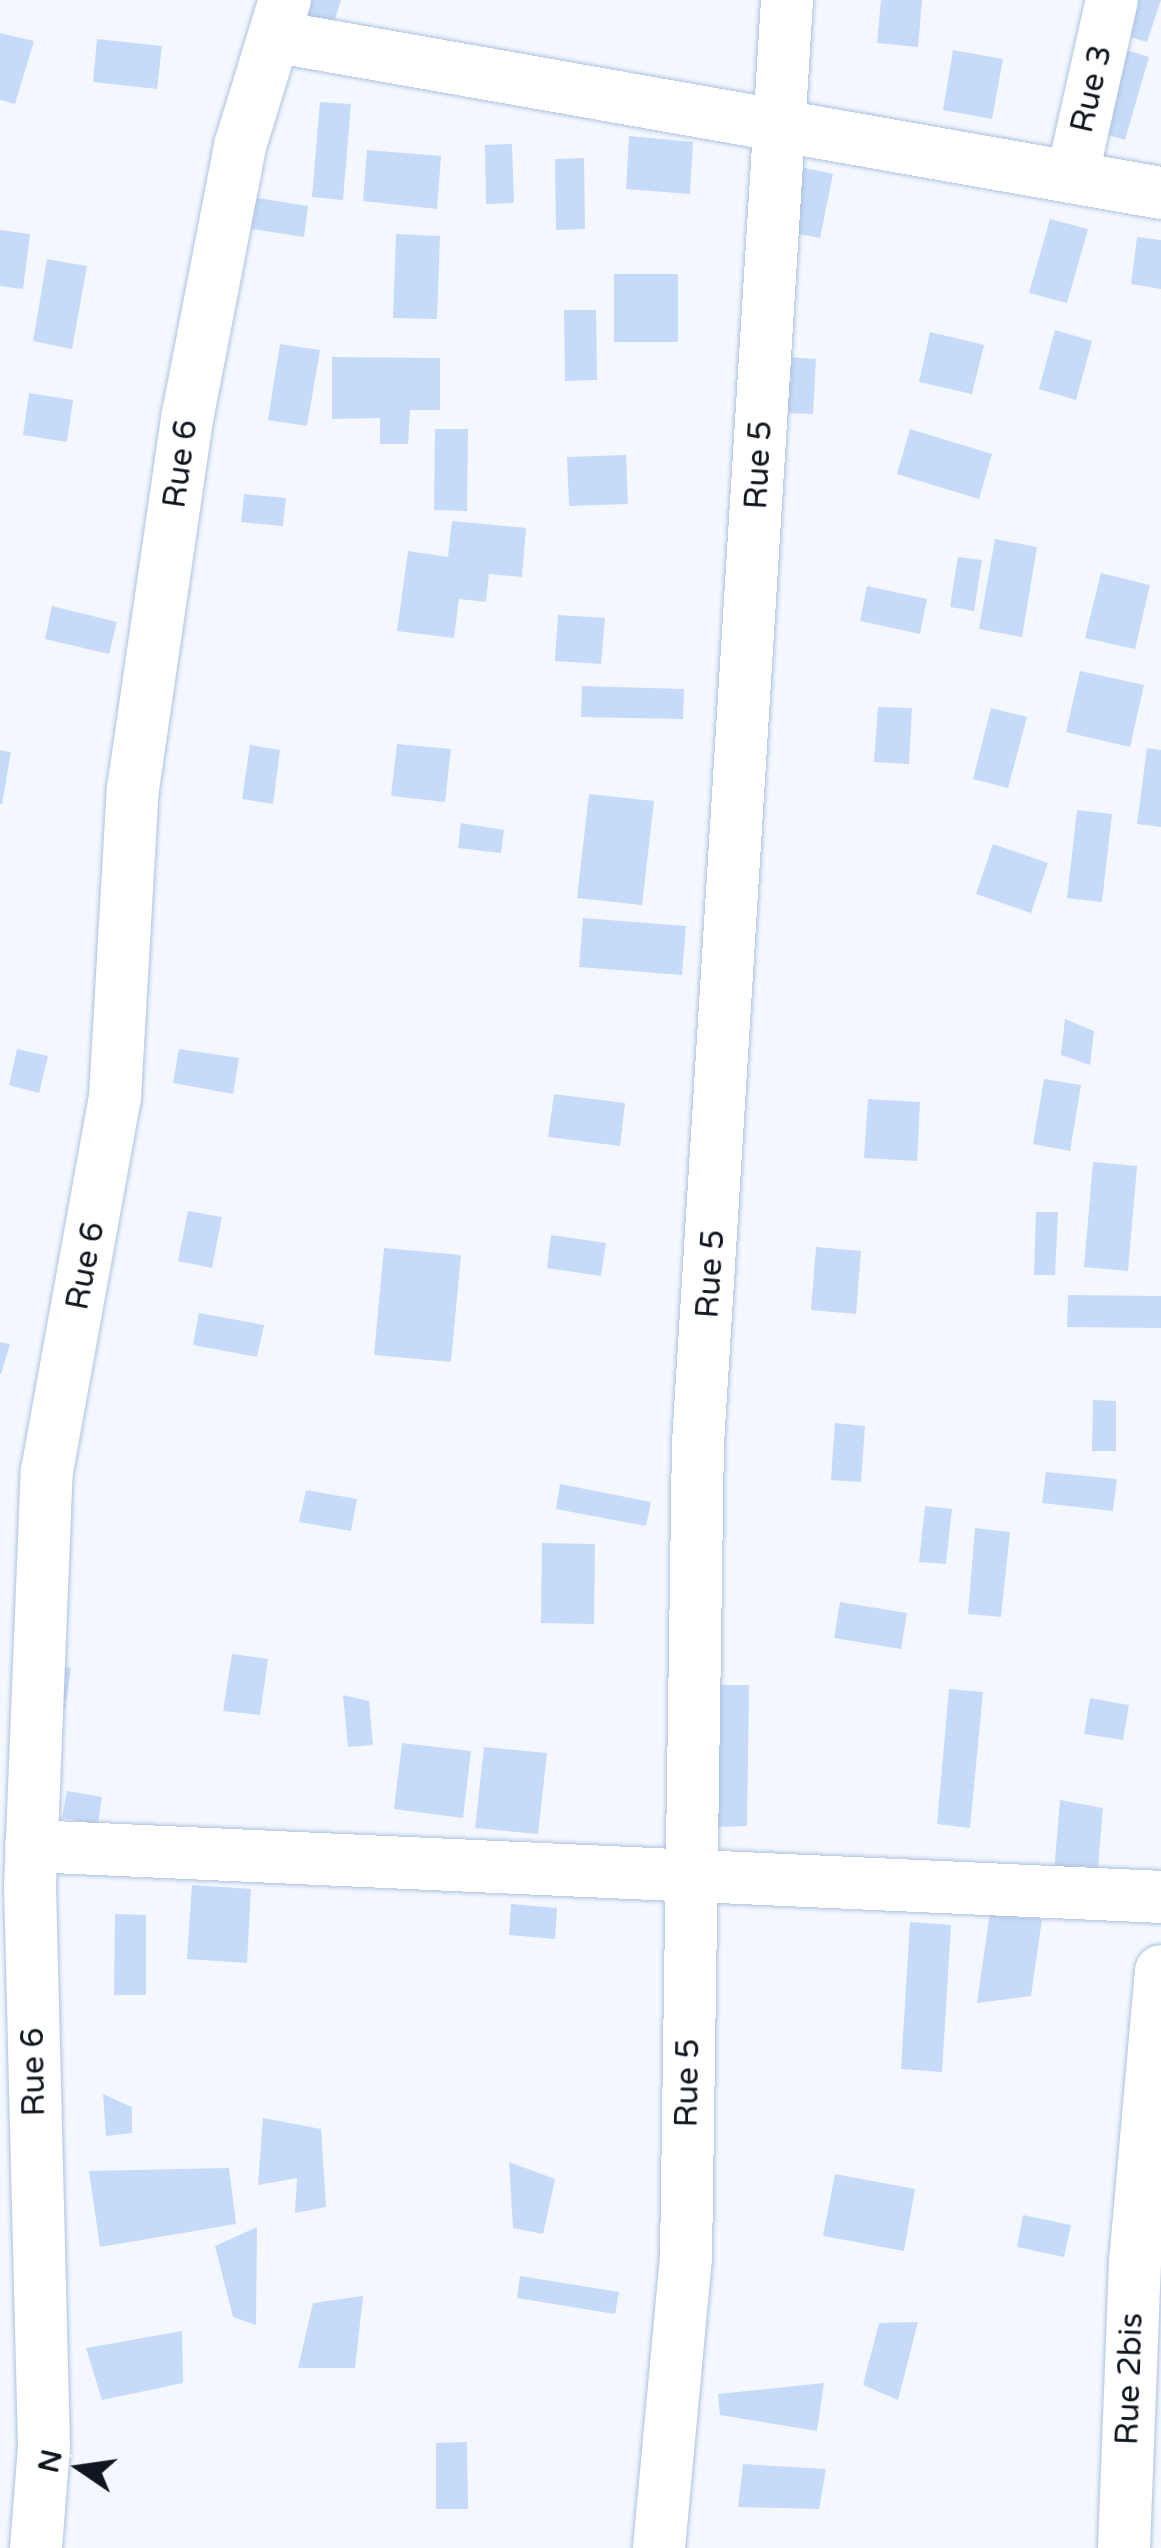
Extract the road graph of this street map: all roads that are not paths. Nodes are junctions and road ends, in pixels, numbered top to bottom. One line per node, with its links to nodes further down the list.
1 (787, 0): 4 (street, Rue 5)
2 (1112, 0): 5 (street, Rue 3)
3 (281, 18): 4 (street); 7 (street, Rue 6)
4 (779, 126): 5 (street); 8 (street, Rue 5)
5 (1072, 177): 6 (street)
6 (1161, 194)
7 (31, 1846): 8 (street); 11 (street, Rue 6)
8 (690, 1873): 9 (street); 12 (street, Rue 5)
9 (1161, 1897)
10 (1161, 1971): 13 (street, Rue 2bis)
11 (36, 2548)
12 (659, 2548)
13 (1124, 2548)

